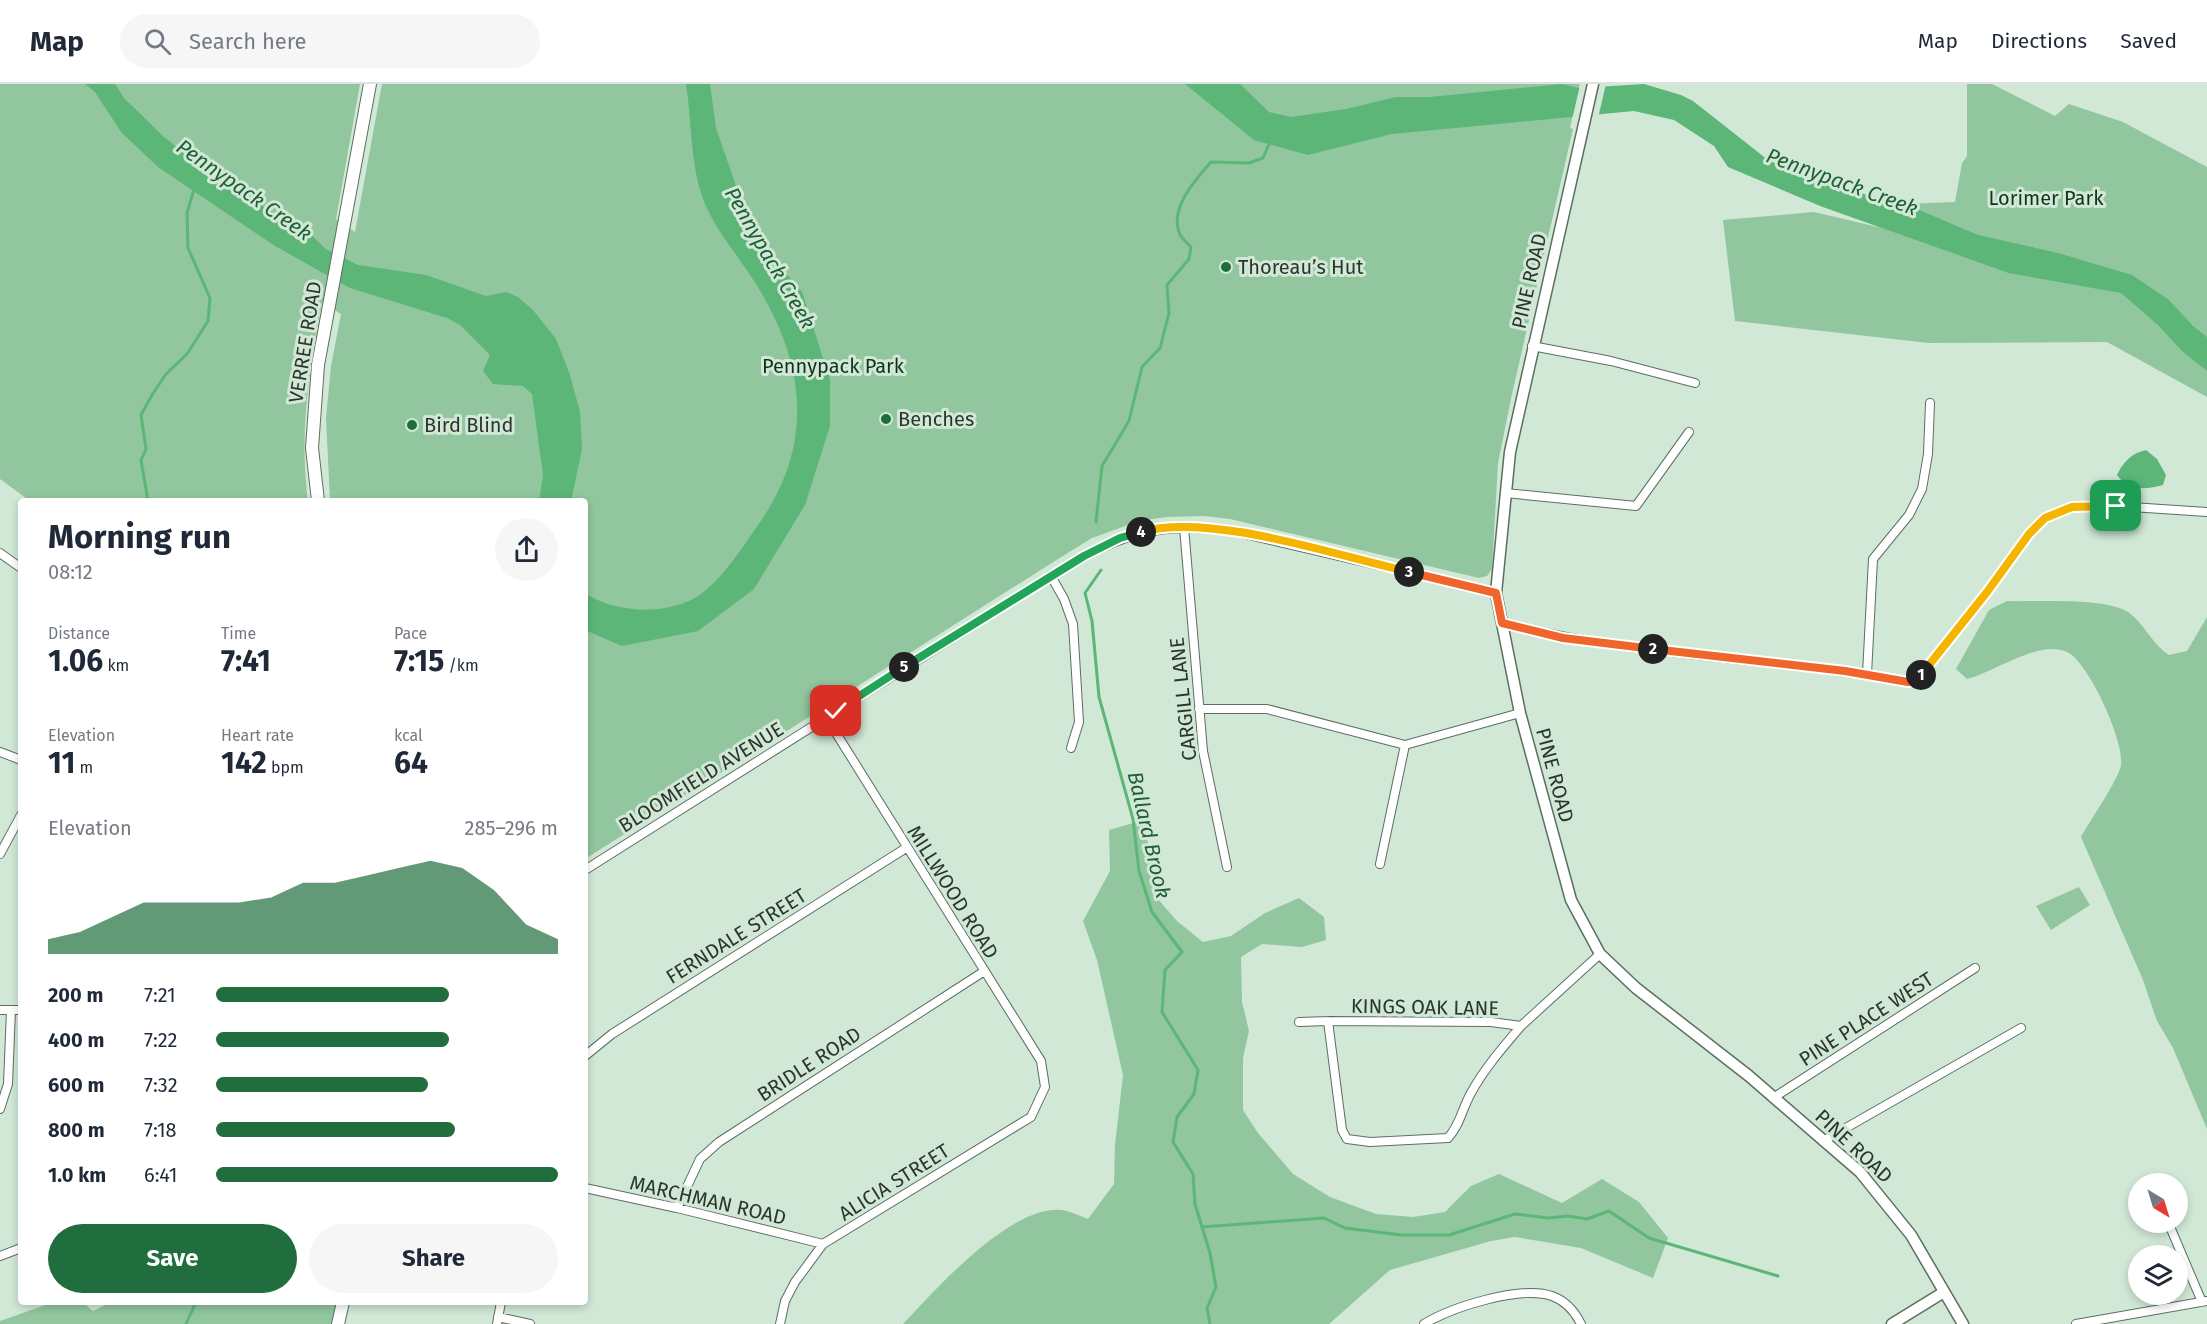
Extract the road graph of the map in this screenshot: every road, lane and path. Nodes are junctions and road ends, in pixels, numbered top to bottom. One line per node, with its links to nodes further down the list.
1 (370, 84): 8 (main road, VERREE ROAD)
2 (1593, 84): 3 (street, PINE ROAD)
3 (1532, 346): 4 (street); 7 (street, PINE ROAD)
4 (1695, 383)
5 (1930, 403): 16 (street)
6 (1689, 432): 7 (street)
7 (1505, 494): 14 (street, PINE ROAD)
8 (318, 498)
9 (2207, 512): 16 (street)
10 (1184, 527): 13 (street, BLOOMFIELD AVENUE); 14 (street, BLOOMFIELD AVENUE); 17 (street, CARGILL LANE)
11 (0, 553): 12 (street)
12 (18, 566)
13 (1050, 576): 19 (street, BLOOMFIELD AVENUE); 21 (street)
14 (1496, 593): 15 (street, PINE ROAD)
15 (1502, 623): 16 (street); 18 (street, PINE ROAD)
16 (1866, 674)
17 (1199, 710): 20 (street); 28 (street, CARGILL LANE)
18 (1520, 713): 20 (street); 30 (street, PINE ROAD)
19 (826, 717): 25 (street, MILLWOOD ROAD); 29 (street, BLOOMFIELD AVENUE)
20 (1405, 745): 27 (street)
21 (1071, 748)
22 (0, 752): 23 (street)
23 (18, 759)
24 (18, 820): 26 (street)
25 (906, 848): 32 (street, MILLWOOD ROAD); 40 (street, FERNDALE STREET)
26 (0, 854)
27 (1380, 864)
28 (1227, 867)
29 (588, 868)
30 (1600, 954): 38 (street, KINGS OAK LANE); 42 (street, PINE ROAD)
31 (1975, 968): 42 (street, PINE PLACE WEST)
32 (983, 972): 41 (street, MILLWOOD ROAD); 46 (street, BRIDLE ROAD)
33 (0, 1010): 34 (street)
34 (11, 1010): 35 (street); 43 (street)
35 (18, 1010)
36 (1328, 1021): 37 (street, KINGS OAK LANE); 38 (street, KINGS OAK LANE); 38 (street, KINGS OAK LANE)
37 (1299, 1022)
38 (1521, 1026)
39 (2021, 1028): 44 (street)
40 (588, 1054)
41 (1046, 1087): 48 (street, ALICIA STREET)
42 (1773, 1098): 44 (street, PINE ROAD)
43 (0, 1109)
44 (1823, 1141): 51 (street, PINE ROAD)
45 (588, 1189): 46 (street, MARCHMAN ROAD)
46 (677, 1208): 48 (street, MARCHMAN ROAD)
47 (2173, 1233): 52 (street)
48 (823, 1244): 58 (street, ALICIA STREET)
49 (18, 1249): 50 (street)
50 (0, 1256)
51 (1944, 1292): 61 (street); 62 (street, PINE ROAD)
52 (2204, 1302): 63 (street)
53 (342, 1305): 56 (main road)
54 (500, 1305): 55 (street)
55 (497, 1320): 57 (street)
56 (338, 1324)
57 (530, 1324)
58 (780, 1324)
59 (1424, 1324): 60 (street)
60 (1581, 1324)
61 (1892, 1324)
62 (1963, 1324)
63 (2076, 1324)

